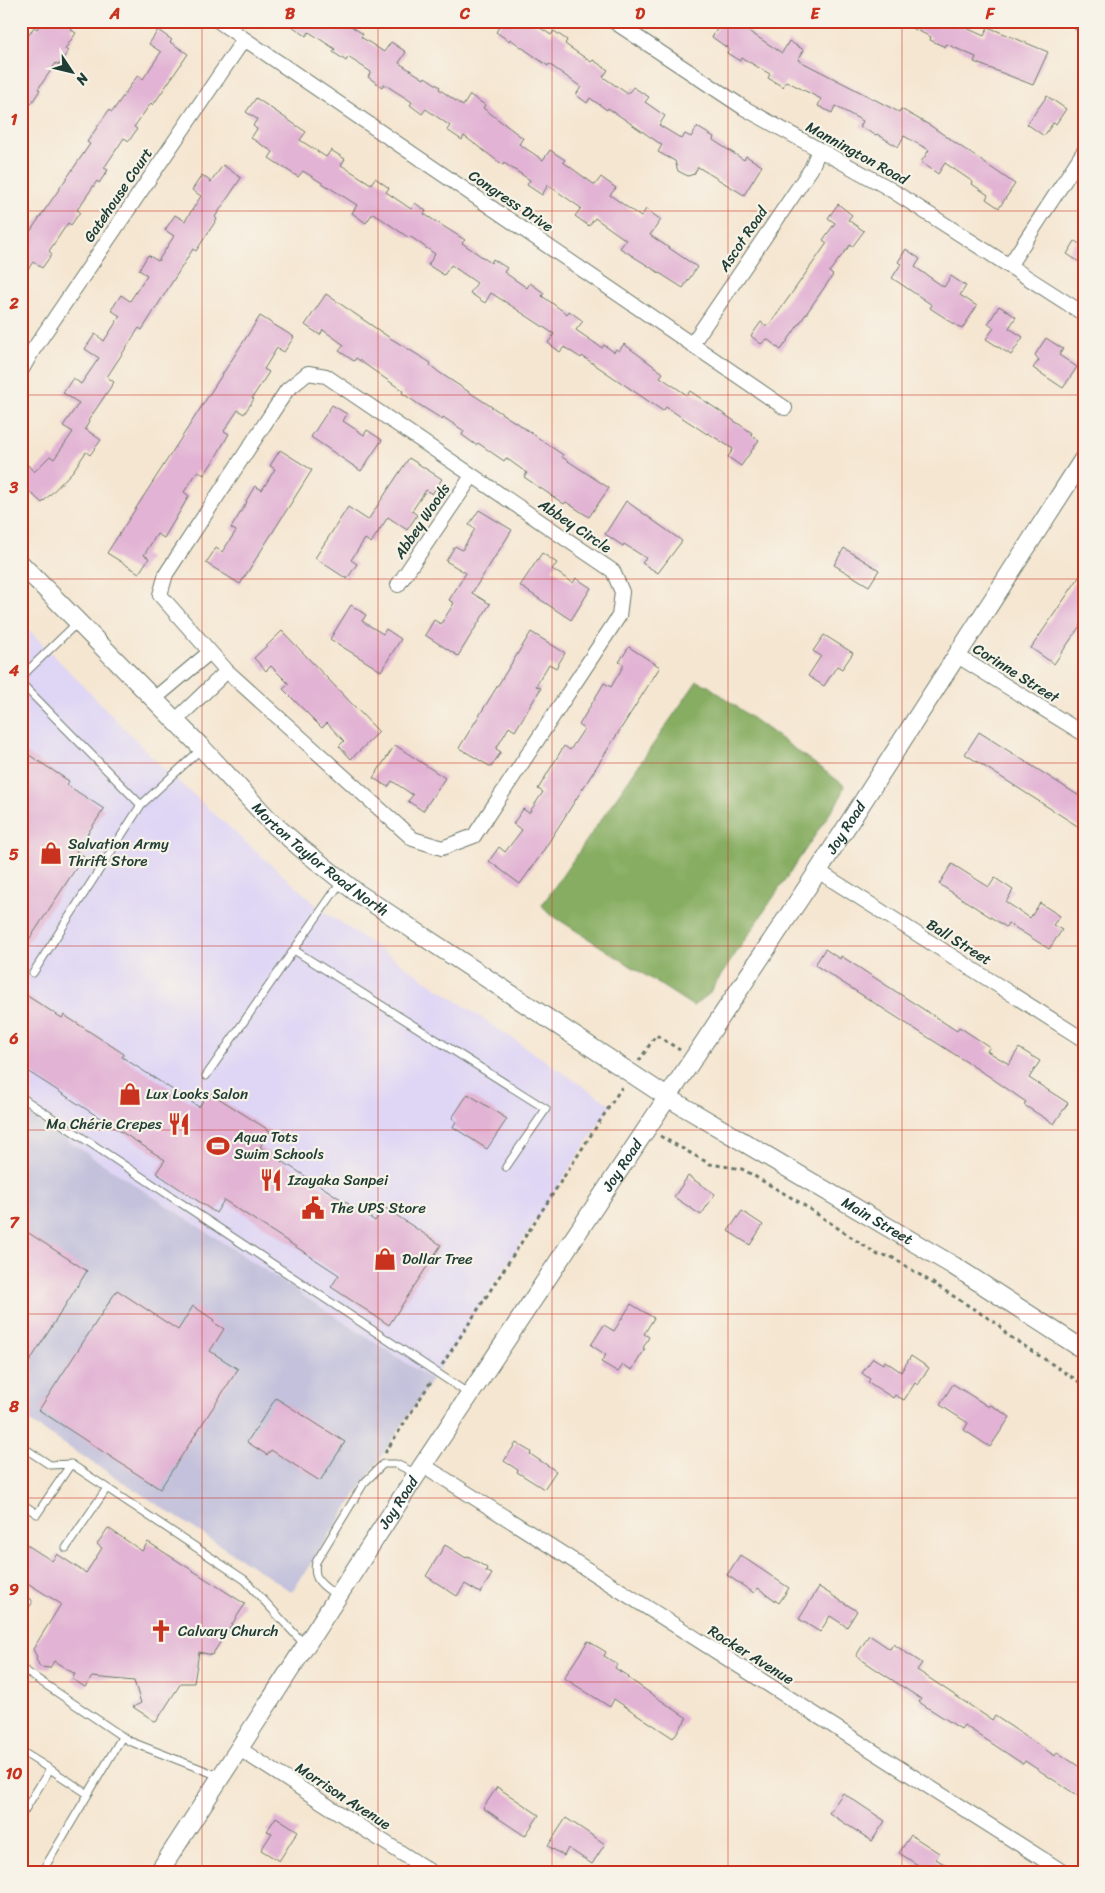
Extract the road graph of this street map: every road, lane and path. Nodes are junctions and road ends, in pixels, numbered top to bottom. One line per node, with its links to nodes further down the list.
1 (218, 21): 5 (street, Congress Drive)
2 (613, 21): 6 (street, Mannington Road)
3 (1077, 21): 4 (street)
4 (1084, 27)
5 (244, 39): 10 (street, Congress Drive); 11 (street, Gatehouse Court)
6 (819, 150): 8 (street, Mannington Road); 10 (street, Ascot Road)
7 (1084, 151): 8 (street)
8 (1009, 266): 9 (street, Mannington Road)
9 (1084, 314)
10 (692, 344): 12 (street, Congress Drive)
11 (21, 371)
12 (786, 408)
13 (1084, 458): 19 (street, Joy Road)
14 (472, 476): 16 (street, Abbey Woods); 18 (street, Abbey Circle); 20 (street, Abbey Circle)
15 (24, 575): 17 (street, Morton Taylor Road North)
16 (398, 585)
17 (78, 622): 21 (lane); 23 (street, Morton Taylor Road North)
18 (210, 652): 20 (street, Abbey Circle); 23 (street)
19 (956, 655): 25 (street, Corinne Street); 28 (street, Joy Road)
20 (227, 671): 24 (street)
21 (21, 677)
22 (21, 683): 27 (lane)
23 (154, 698): 24 (street, Morton Taylor Road North)
24 (175, 721): 26 (street, Morton Taylor Road North)
25 (1084, 734)
26 (202, 748): 27 (lane); 29 (street, Morton Taylor Road North)
27 (142, 805): 31 (lane)
28 (818, 871): 32 (street, Ball Street); 38 (street, Joy Road)
29 (342, 881): 30 (lane); 38 (street, Morton Taylor Road North)
30 (294, 950): 35 (lane); 40 (lane)
31 (33, 973)
32 (1084, 1040)
33 (677, 1048): 34 (path)
34 (647, 1049)
35 (206, 1076)
36 (620, 1090): 42 (path)
37 (21, 1097): 45 (lane)
38 (667, 1097): 39 (street, Joy Road); 41 (street, Main Street)
39 (646, 1129): 44 (path); 45 (street, Joy Road)
40 (506, 1167)
41 (1083, 1348)
42 (445, 1360)
43 (432, 1380): 49 (path)
44 (1084, 1385)
45 (470, 1394): 48 (street, Joy Road)
46 (21, 1446): 47 (lane)
47 (71, 1464): 50 (lane); 51 (lane)
48 (420, 1470): 49 (lane); 53 (street, Joy Road); 68 (street, Rocker Avenue)
49 (373, 1472): 53 (lane)
50 (107, 1488): 52 (lane); 56 (lane)
51 (21, 1503)
52 (66, 1548)
53 (337, 1596): 56 (street, Joy Road)
54 (28, 1602): 55 (lane)
55 (21, 1612)
56 (305, 1645): 59 (street, Joy Road)
57 (21, 1668): 58 (lane)
58 (122, 1737): 62 (lane); 63 (lane)
59 (238, 1748): 62 (street, Joy Road); 67 (street, Morrison Avenue)
60 (21, 1751): 61 (lane)
61 (50, 1769): 63 (lane); 64 (lane)
62 (219, 1776): 66 (street, Joy Road)
63 (88, 1794): 65 (lane)
64 (21, 1816)
65 (42, 1872)
66 (159, 1872)
67 (431, 1872)
68 (1063, 1872)

